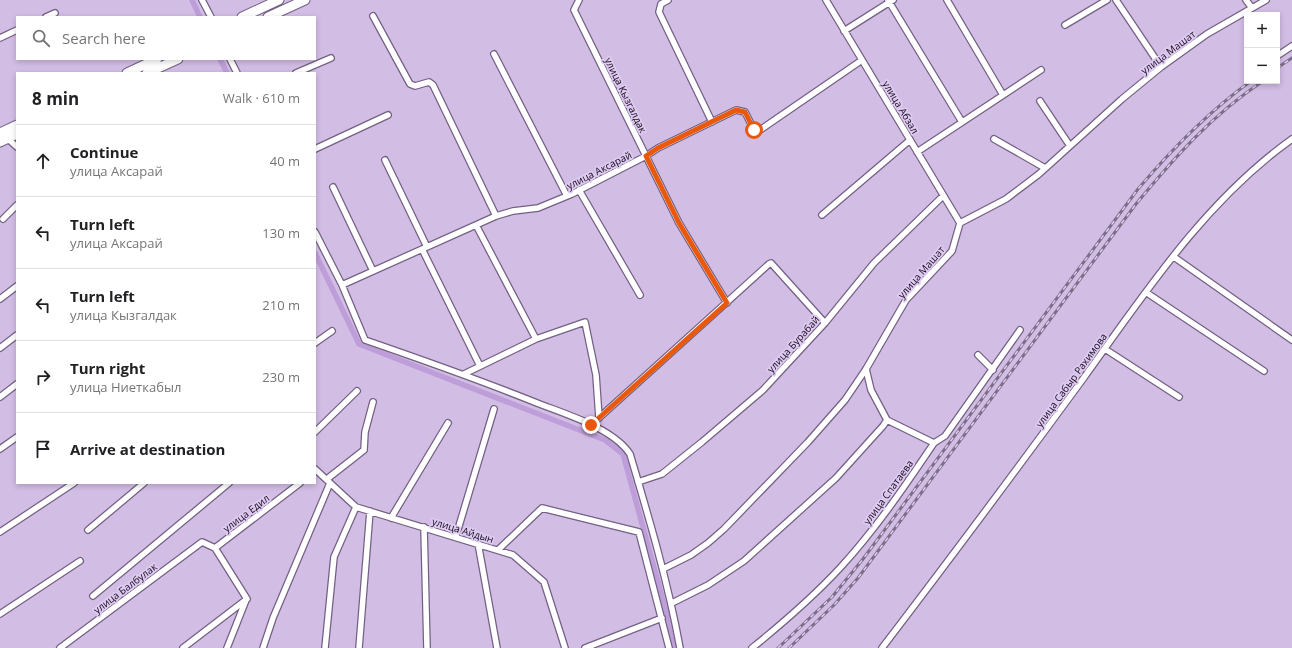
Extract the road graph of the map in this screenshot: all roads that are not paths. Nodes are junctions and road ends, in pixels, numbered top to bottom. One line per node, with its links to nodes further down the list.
1 (202, 0): 16 (street)
2 (279, 0): 17 (main road)
3 (305, 0): 18 (main road)
4 (579, 0): 53 (street, улица Кызгалдак)
5 (668, 0): 41 (street)
6 (826, 0): 22 (street, улица Абзал)
7 (947, 0): 38 (street)
8 (1107, 0): 20 (street)
9 (1246, 0): 13 (street)
10 (1266, 0): 13 (street, улица Машат)
11 (890, 1): 22 (street); 42 (street)
12 (1119, 1): 32 (street)
13 (1252, 8): 32 (street, улица Машат)
14 (55, 13): 15 (street)
15 (48, 16)
16 (210, 16)
17 (244, 16)
18 (270, 16)
19 (373, 16): 62 (street)
20 (1065, 25)
21 (16, 30): 23 (street)
22 (844, 31): 31 (street, улица Абзал)
23 (0, 38)
24 (1292, 46): 26 (street)
25 (494, 54): 58 (street)
26 (1280, 54)
27 (331, 58): 37 (street)
28 (155, 60): 34 (main road)
29 (176, 60): 35 (main road)
30 (230, 60): 36 (street)
31 (862, 60): 41 (street, улица Аксарай); 48 (street, улица Абзал)
32 (1162, 67): 50 (street, улица Машат)
33 (1041, 70): 38 (street)
34 (129, 72)
35 (149, 72)
36 (236, 72)
37 (298, 72)
38 (1003, 95): 42 (street)
39 (1040, 101): 50 (street)
40 (388, 115): 51 (street)
41 (712, 122): 53 (street, улица Аксарай)
42 (962, 122): 52 (street)
43 (16, 126): 45 (main road)
44 (16, 134): 45 (main road)
45 (3, 138): 49 (street)
46 (994, 139): 55 (street)
47 (1292, 139): 68 (street, улица Сабыр Рахимова)
48 (910, 140): 52 (street, улица Абзал); 61 (street)
49 (16, 146)
50 (1070, 146): 55 (street, улица Машат)
51 (316, 149)
52 (917, 152): 59 (street, улица Абзал)
53 (646, 156): 57 (street, улица Аксарай); 75 (street, улица Кызгалдак)
54 (385, 160): 67 (street)
55 (1045, 168): 64 (street, улица Машат)
56 (333, 187): 69 (street)
57 (579, 190): 58 (street, улица Аксарай); 73 (street)
58 (567, 196): 62 (street, улица Аксарай)
59 (943, 196): 64 (street, улица Абзал); 76 (street, улица Бурабай)
60 (16, 206): 63 (street)
61 (822, 215)
62 (496, 216): 65 (street, улица Аксарай)
63 (3, 219)
64 (960, 223): 87 (street, улица Машат)
65 (476, 225): 67 (street, улица Аксарай); 80 (street)
66 (316, 234): 70 (street)
67 (424, 248): 69 (street, улица Аксарай); 86 (street)
68 (1174, 257): 72 (street, улица Сабыр Рахимова); 81 (street)
69 (373, 271): 70 (street, улица Аксарай)
70 (342, 285): 90 (street)
71 (16, 287): 74 (street)
72 (1147, 292): 84 (street, улица Сабыр Рахимова); 89 (street)
73 (640, 295)
74 (0, 299)
75 (727, 303): 76 (street); 97 (street)
76 (825, 323): 107 (street, улица Бурабай)
77 (1020, 330): 88 (street, улица Спатаева)
78 (332, 331): 82 (street)
79 (16, 336): 83 (street)
80 (536, 339): 86 (street); 97 (street)
81 (1292, 340)
82 (316, 342)
83 (0, 348)
84 (1105, 349): 94 (street); 142 (street, улица Сабыр Рахимова)
85 (978, 355): 88 (street)
86 (480, 366): 90 (street)
87 (866, 369): 98 (street); 123 (street, улица Машат)
88 (993, 370): 103 (street, улица Спатаева)
89 (1264, 370)
90 (464, 374): 100 (street)
91 (16, 385): 93 (street)
92 (357, 391): 101 (street)
93 (0, 397)
94 (1179, 397)
95 (374, 402): 106 (street)
96 (494, 409): 118 (street)
97 (599, 418): 100 (street)
98 (887, 420): 103 (street); 126 (street)
99 (448, 423): 114 (street)
100 (591, 425): 107 (street)
101 (316, 431)
102 (16, 439): 104 (street)
103 (934, 443): 141 (street, улица Спатаева)
104 (0, 449)
105 (316, 470): 106 (street, улица Айдын)
106 (329, 481): 112 (street, улица Айдын); 132 (street)
107 (638, 482): 123 (street)
108 (72, 484): 117 (street)
109 (143, 484): 116 (street)
110 (227, 484): 124 (street, улица Балбулак)
111 (299, 484): 120 (street, улица Едил)
112 (356, 507): 113 (street, улица Айдын); 133 (street)
113 (370, 511): 114 (street, улица Айдын); 134 (street)
114 (391, 518): 115 (street, улица Айдын)
115 (424, 528): 118 (street, улица Айдын); 135 (street)
116 (88, 530)
117 (0, 532)
118 (456, 536): 119 (street, улица Айдын)
119 (478, 543): 121 (street, улица Айдын); 136 (street)
120 (215, 548): 125 (street); 129 (street, улица Балбулак)
121 (498, 550): 128 (street); 137 (street, улица Айдын)
122 (80, 561): 127 (street)
123 (663, 569): 126 (street)
124 (93, 596)
125 (247, 599): 130 (street); 131 (street)
126 (672, 603): 140 (street)
127 (0, 614)
128 (662, 618): 138 (street); 139 (street)
129 (60, 648)
130 (183, 648)
131 (228, 648)
132 (263, 648)
133 (325, 648)
134 (359, 648)
135 (427, 648)
136 (497, 648)
137 (565, 648)
138 (585, 648)
139 (669, 648)
140 (680, 648)
141 (752, 648)
142 (882, 648)

